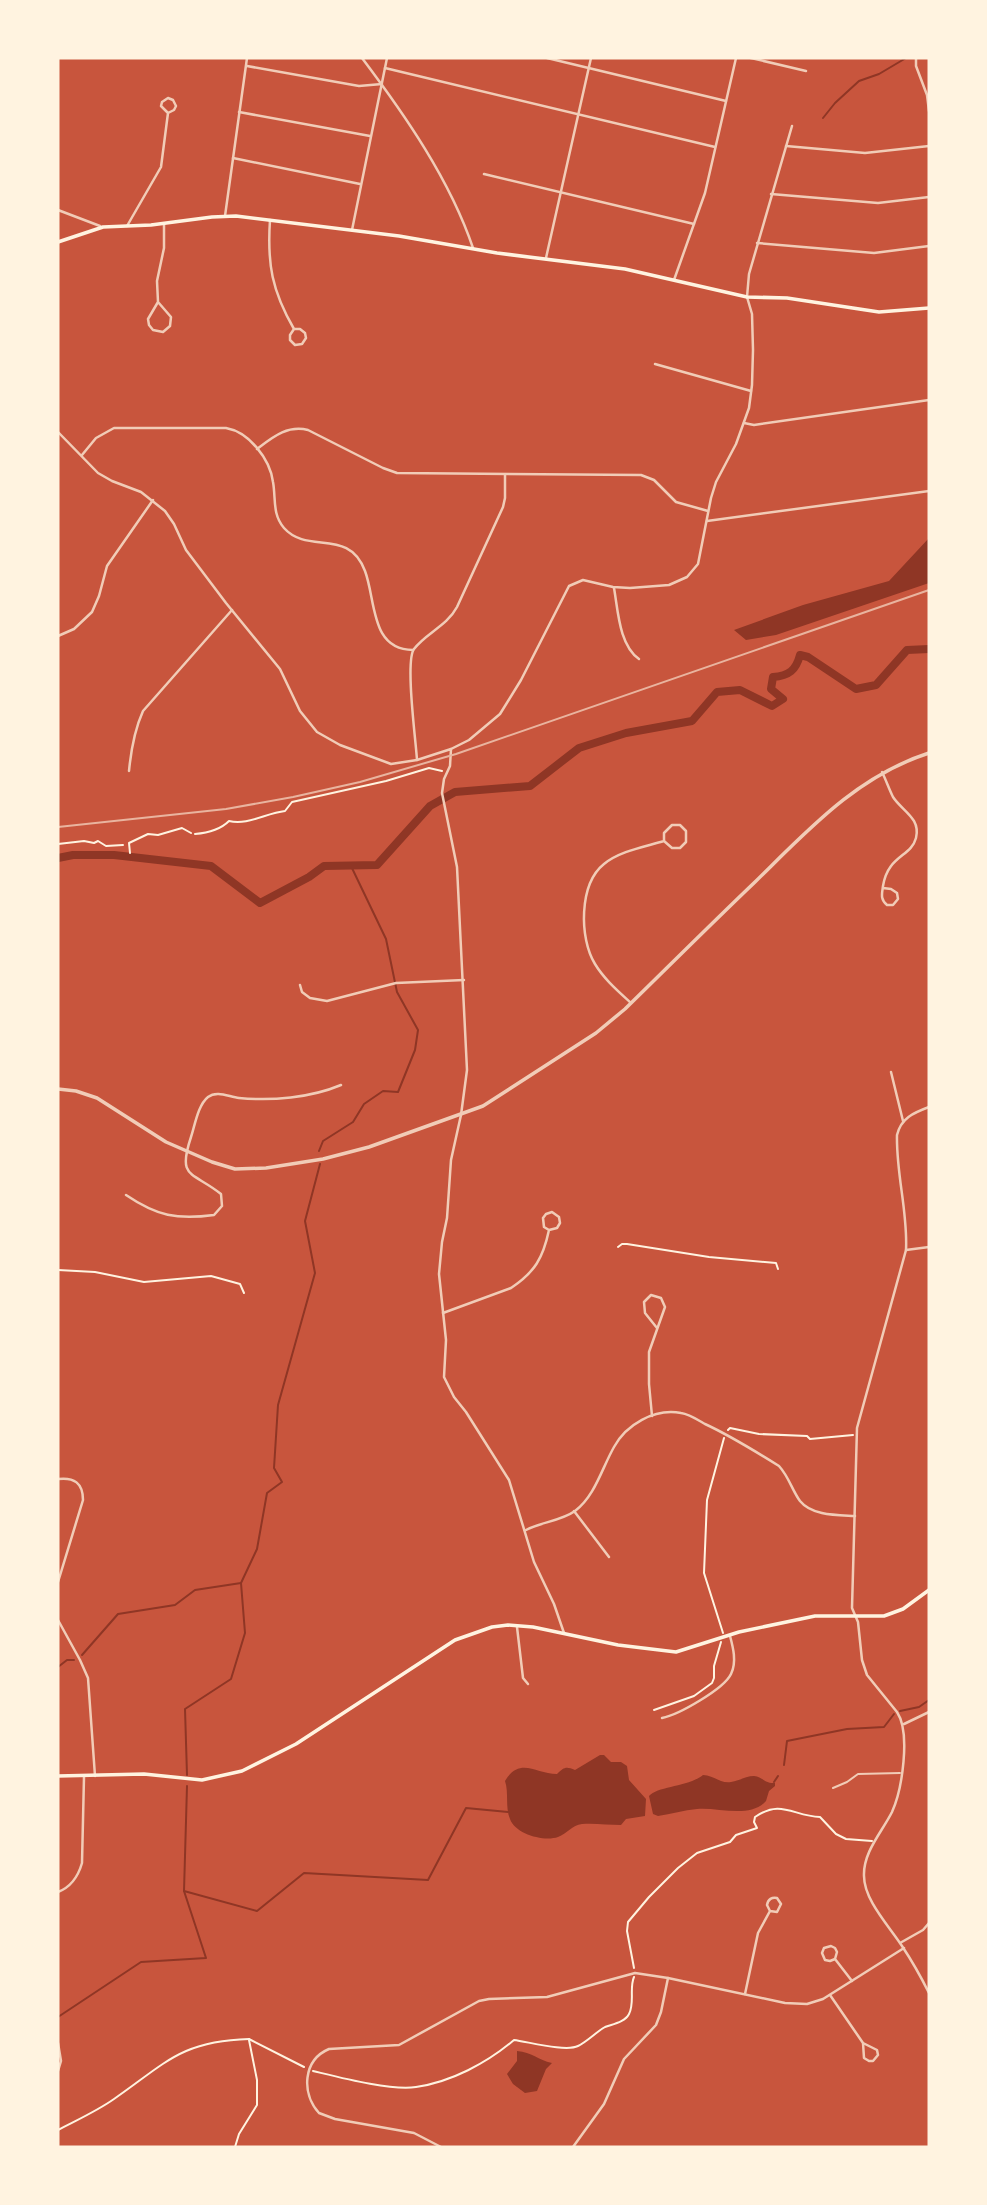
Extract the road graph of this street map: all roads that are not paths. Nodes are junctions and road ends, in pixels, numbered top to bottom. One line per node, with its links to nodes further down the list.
1 (247, 58): 9 (street)
2 (362, 58): 13 (street)
3 (387, 58): 10 (street)
4 (547, 58): 11 (street)
5 (591, 58): 11 (street)
6 (736, 58): 14 (street)
7 (751, 58): 12 (street)
8 (916, 58): 16 (street)
9 (246, 66): 13 (street); 15 (street)
10 (385, 68): 13 (street); 18 (street)
11 (589, 68): 14 (street); 18 (street)
12 (806, 71)
13 (382, 85): 20 (street); 43 (street)
14 (726, 101): 23 (street)
15 (239, 111): 20 (street); 24 (street)
16 (929, 111)
17 (167, 113): 17 (street); 36 (street)
18 (578, 114): 23 (street); 27 (street)
19 (792, 126): 21 (street)
20 (371, 136): 26 (street)
21 (786, 146): 22 (street); 28 (street)
22 (929, 146)
23 (715, 147): 35 (street)
24 (233, 158): 26 (street); 31 (street)
25 (484, 174): 27 (street)
26 (361, 184): 38 (street)
27 (560, 192): 35 (street); 44 (street)
28 (771, 194): 29 (street); 41 (street)
29 (929, 197)
30 (58, 210): 33 (street)
31 (225, 216): 32 (main road); 34 (main road)
32 (270, 220): 38 (main road); 49 (street)
33 (86, 222): 37 (street); 39 (street)
34 (164, 224): 36 (main road); 47 (street)
35 (694, 225): 45 (street)
36 (127, 226): 37 (main road)
37 (103, 227): 39 (main road)
38 (352, 230): 43 (main road)
39 (88, 232): 40 (main road)
40 (58, 242)
41 (757, 243): 42 (street); 46 (street)
42 (929, 246)
43 (473, 249): 44 (main road)
44 (546, 258): 45 (main road)
45 (674, 280): 46 (main road)
46 (747, 298): 48 (main road); 51 (street)
47 (158, 302): 47 (street)
48 (929, 308)
49 (294, 329): 49 (street)
50 (655, 364): 51 (street)
51 (751, 391): 53 (street)
52 (929, 400): 53 (street)
53 (744, 423): 60 (street)
54 (58, 432): 56 (street)
55 (257, 449): 56 (street); 57 (street); 65 (street)
56 (82, 455): 59 (street)
57 (505, 475): 60 (street); 65 (street)
58 (929, 491): 61 (street)
59 (153, 500): 63 (street); 64 (street)
60 (708, 511): 61 (street)
61 (707, 521): 62 (street)
62 (613, 587): 66 (street); 67 (street)
63 (232, 610): 69 (street); 70 (street)
64 (58, 636)
65 (413, 650): 69 (street)
66 (639, 659)
67 (451, 749): 69 (street); 74 (street)
68 (929, 752): 71 (street)
69 (417, 760)
70 (128, 771)
71 (882, 772): 73 (street); 76 (street)
72 (664, 841): 72 (street); 76 (street)
73 (883, 888): 73 (street)
74 (464, 980): 75 (street); 81 (street)
75 (300, 985)
76 (631, 1003): 81 (street)
77 (891, 1072): 82 (street)
78 (341, 1085): 83 (street)
79 (58, 1089): 83 (street)
80 (929, 1107): 82 (street)
81 (461, 1115): 83 (street); 88 (street)
82 (903, 1121): 87 (street)
83 (186, 1152): 84 (street)
84 (126, 1195)
85 (549, 1230): 85 (street); 88 (street)
86 (929, 1247): 87 (street)
87 (906, 1250): 93 (street)
88 (443, 1313): 94 (street)
89 (657, 1328): 89 (street); 90 (street)
90 (652, 1416): 92 (street); 93 (street)
91 (58, 1479): 96 (street)
92 (574, 1511): 94 (street); 95 (street)
93 (855, 1517): 98 (street)
94 (525, 1531): 102 (street)
95 (609, 1557)
96 (58, 1582)
97 (929, 1590): 98 (main road)
98 (855, 1617): 103 (main road); 107 (street)
99 (58, 1620): 101 (street)
100 (517, 1625): 102 (main road); 104 (street); 111 (main road)
101 (59, 1627): 111 (street)
102 (564, 1633): 103 (main road)
103 (730, 1635): 106 (street)
104 (528, 1684)
105 (929, 1712): 107 (street)
106 (662, 1718)
107 (903, 1724): 108 (street)
108 (901, 1773): 112 (lane); 116 (street)
109 (58, 1776): 110 (main road)
110 (84, 1776): 111 (main road); 113 (street)
111 (95, 1776)
112 (833, 1788)
113 (58, 1892)
114 (770, 1911): 114 (street); 122 (street)
115 (929, 1923): 116 (street)
116 (900, 1943): 117 (street)
117 (904, 1948): 120 (street); 121 (street)
118 (835, 1959): 118 (street); 120 (street)
119 (668, 1978): 122 (street); 127 (street); 128 (street)
120 (852, 1981): 123 (street)
121 (929, 1993)
122 (745, 1994): 123 (street)
123 (830, 1994): 125 (street)
124 (58, 2043): 126 (street)
125 (863, 2043): 125 (street)
126 (58, 2071)
127 (441, 2147)
128 (573, 2147)

